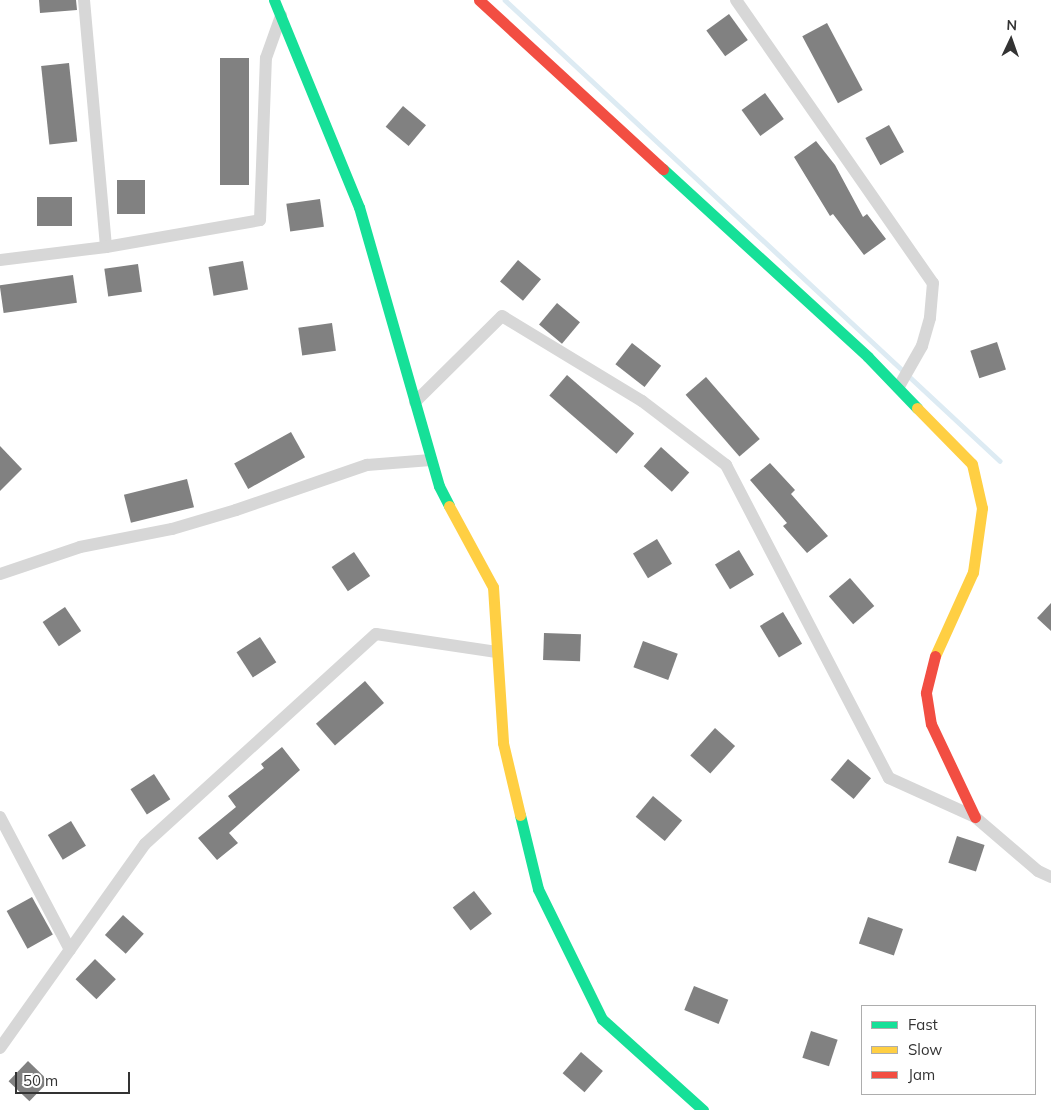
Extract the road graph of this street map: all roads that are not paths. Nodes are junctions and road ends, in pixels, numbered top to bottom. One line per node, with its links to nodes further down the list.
1 (84, 0): 6 (street)
2 (274, 0): 5 (street)
3 (479, 0): 8 (street)
4 (736, 0): 8 (street)
5 (281, 16): 6 (street); 9 (street)
6 (106, 247): 7 (street)
7 (0, 260)
8 (898, 388): 13 (street)
9 (415, 402): 10 (street); 13 (street)
10 (431, 460): 11 (street); 12 (street)
11 (0, 574)
12 (497, 652): 16 (street); 18 (street)
13 (975, 817): 15 (street)
14 (0, 818): 16 (street)
15 (1051, 877)
16 (70, 950): 17 (street)
17 (0, 1048)
18 (703, 1110)

